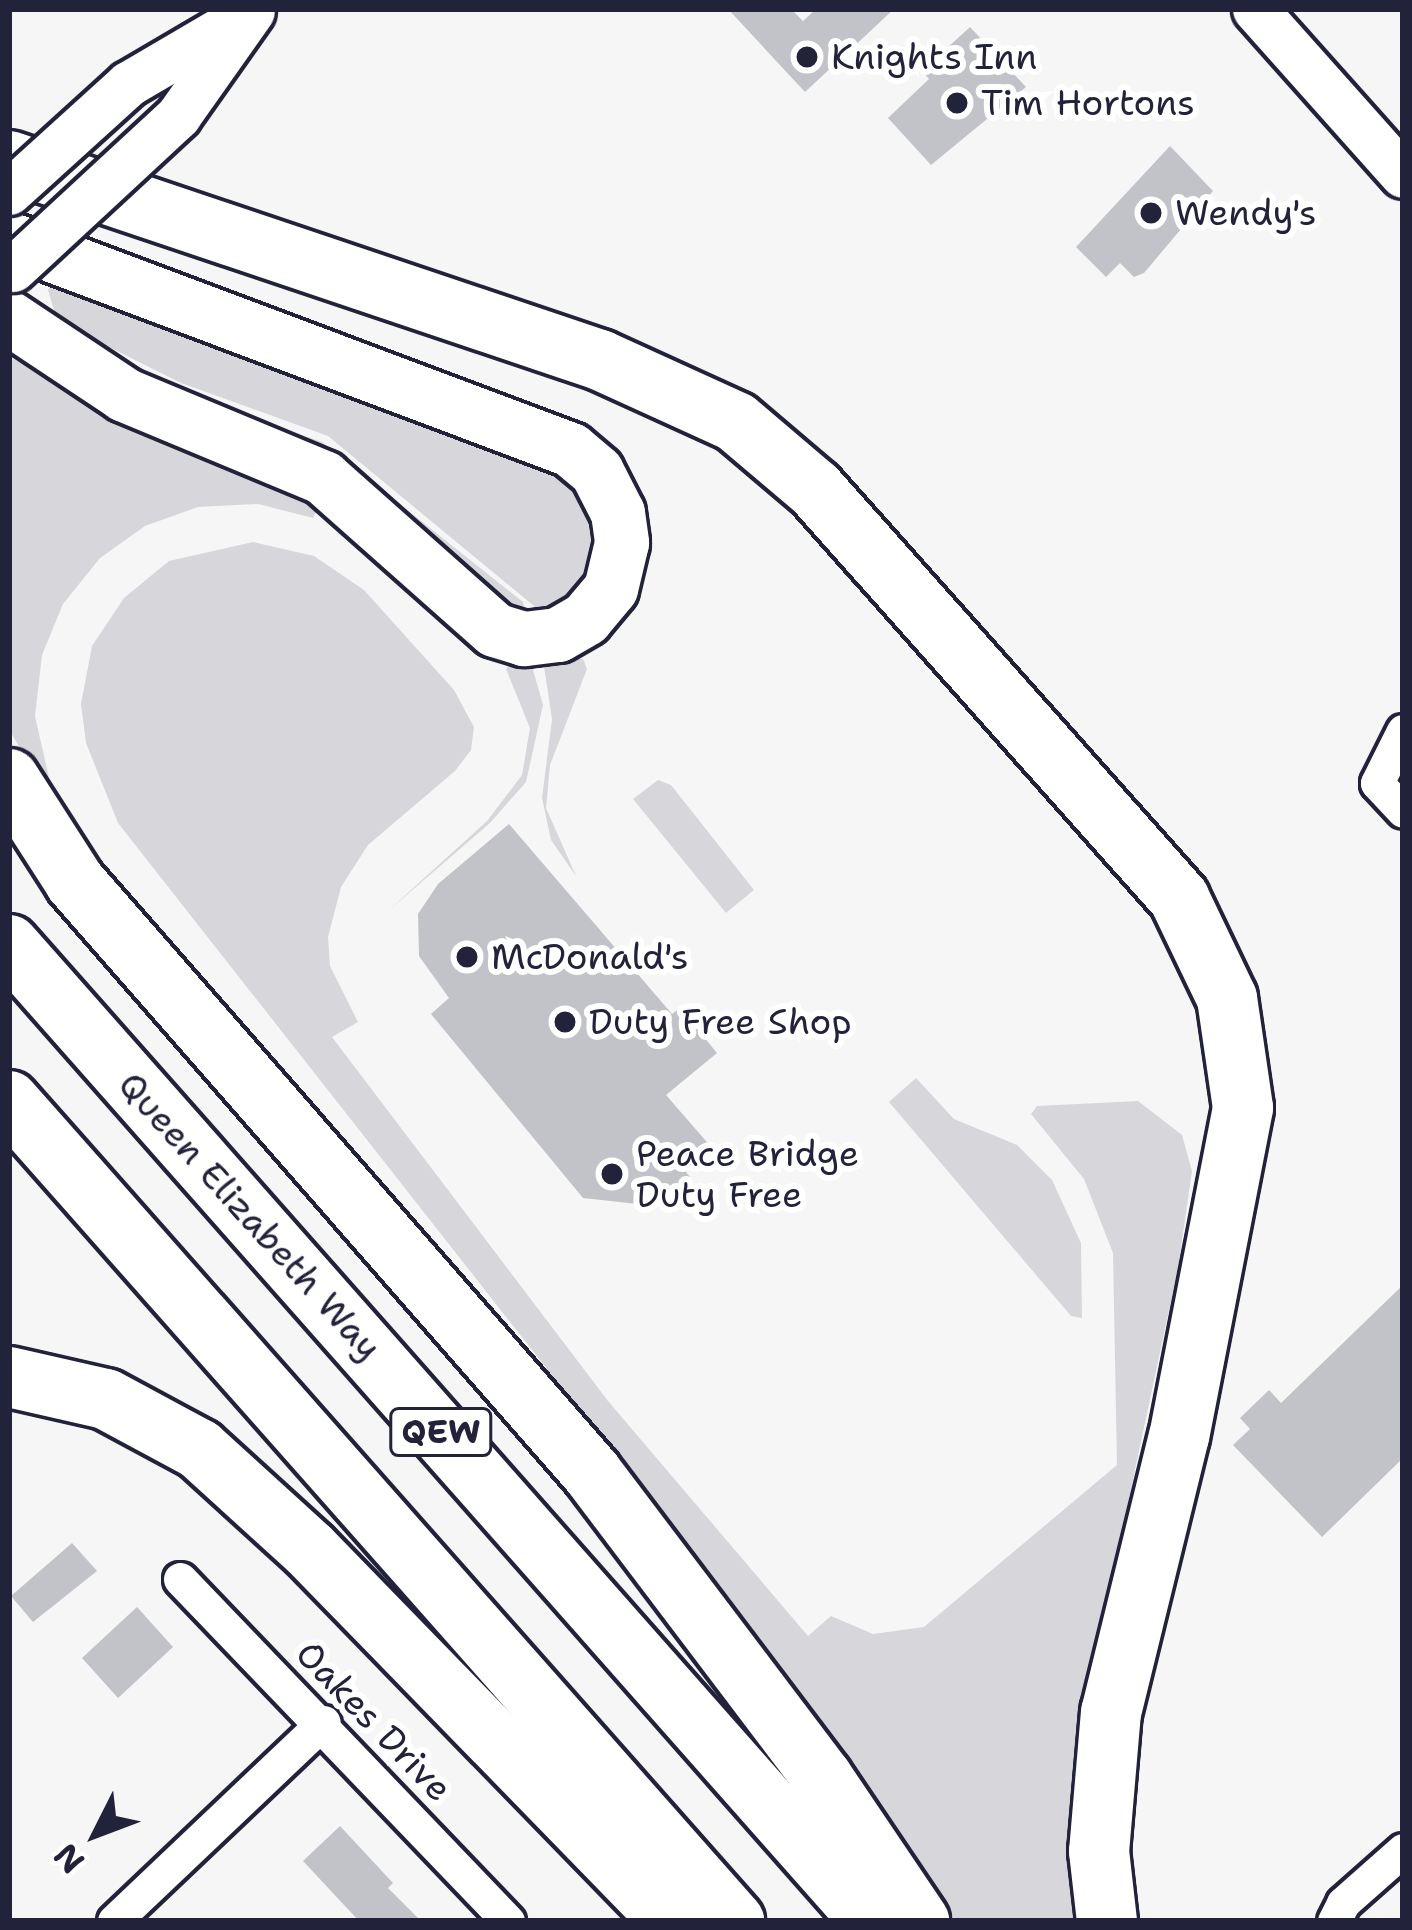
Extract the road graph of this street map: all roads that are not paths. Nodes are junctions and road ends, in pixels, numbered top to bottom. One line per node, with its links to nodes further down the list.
1 (1255, 9): 4 (main road)
2 (253, 10): 5 (main road, bridge); 6 (main road, bridge)
3 (9, 161): 22 (highway)
4 (1403, 175)
5 (9, 192)
6 (10, 275): 6 (highway)
7 (1403, 731): 9 (street)
8 (9, 779): 21 (highway)
9 (1403, 811)
10 (9, 945): 20 (highway, Queen Elizabeth Way / QEW)
11 (9, 1101): 19 (highway, QEW)
12 (9, 1378): 18 (highway)
13 (179, 1579): 14 (street, Oakes Drive)
14 (324, 1722): 16 (street); 17 (street, Oakes Drive)
15 (1403, 1850): 23 (street)
16 (114, 1921)
17 (508, 1921)
18 (671, 1921)
19 (734, 1921)
20 (871, 1921)
21 (919, 1921)
22 (1107, 1921)
23 (1334, 1921)

